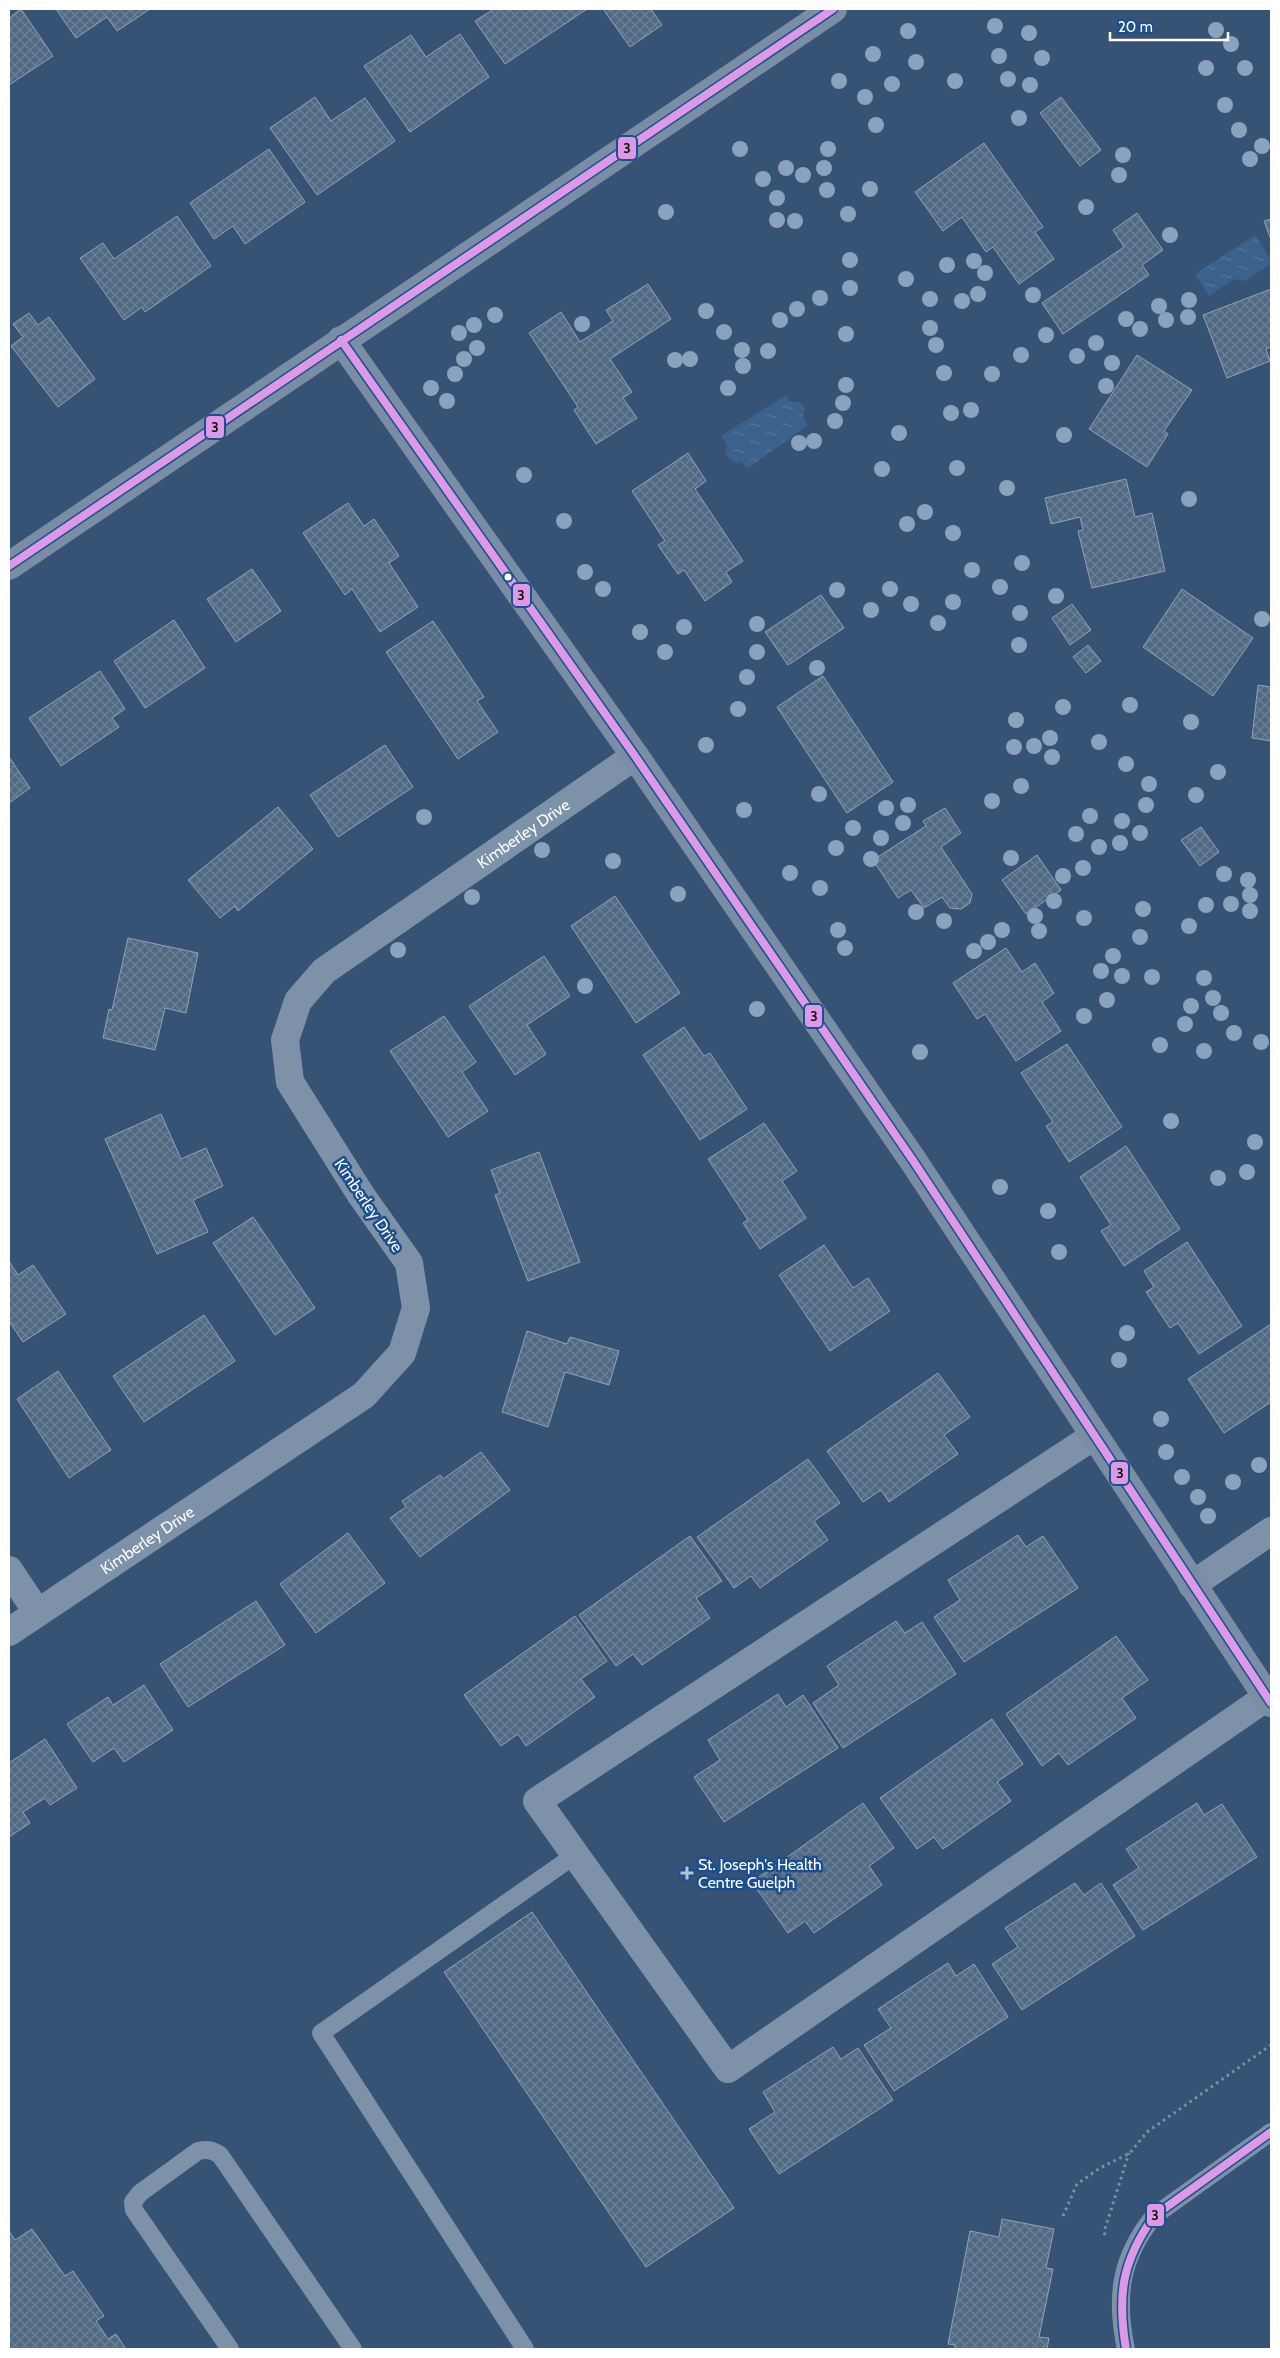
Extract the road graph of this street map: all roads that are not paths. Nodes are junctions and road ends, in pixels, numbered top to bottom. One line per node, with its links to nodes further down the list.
1 (833, 9): 2 (street)
2 (341, 340): 3 (street); 4 (street)
3 (9, 566)
4 (635, 756): 5 (street); 9 (street, Kimberley Drive)
5 (1094, 1436): 8 (street); 12 (street)
6 (1271, 1531): 8 (street)
7 (9, 1570): 9 (street)
8 (1192, 1585): 11 (street)
9 (38, 1612): 10 (street, Kimberley Drive)
10 (9, 1632)
11 (1269, 1700): 12 (street)
12 (575, 1855): 16 (lane)
13 (1271, 2132): 17 (lane)
14 (230, 2349): 15 (lane)
15 (353, 2349)
16 (525, 2349)
17 (1126, 2349)

